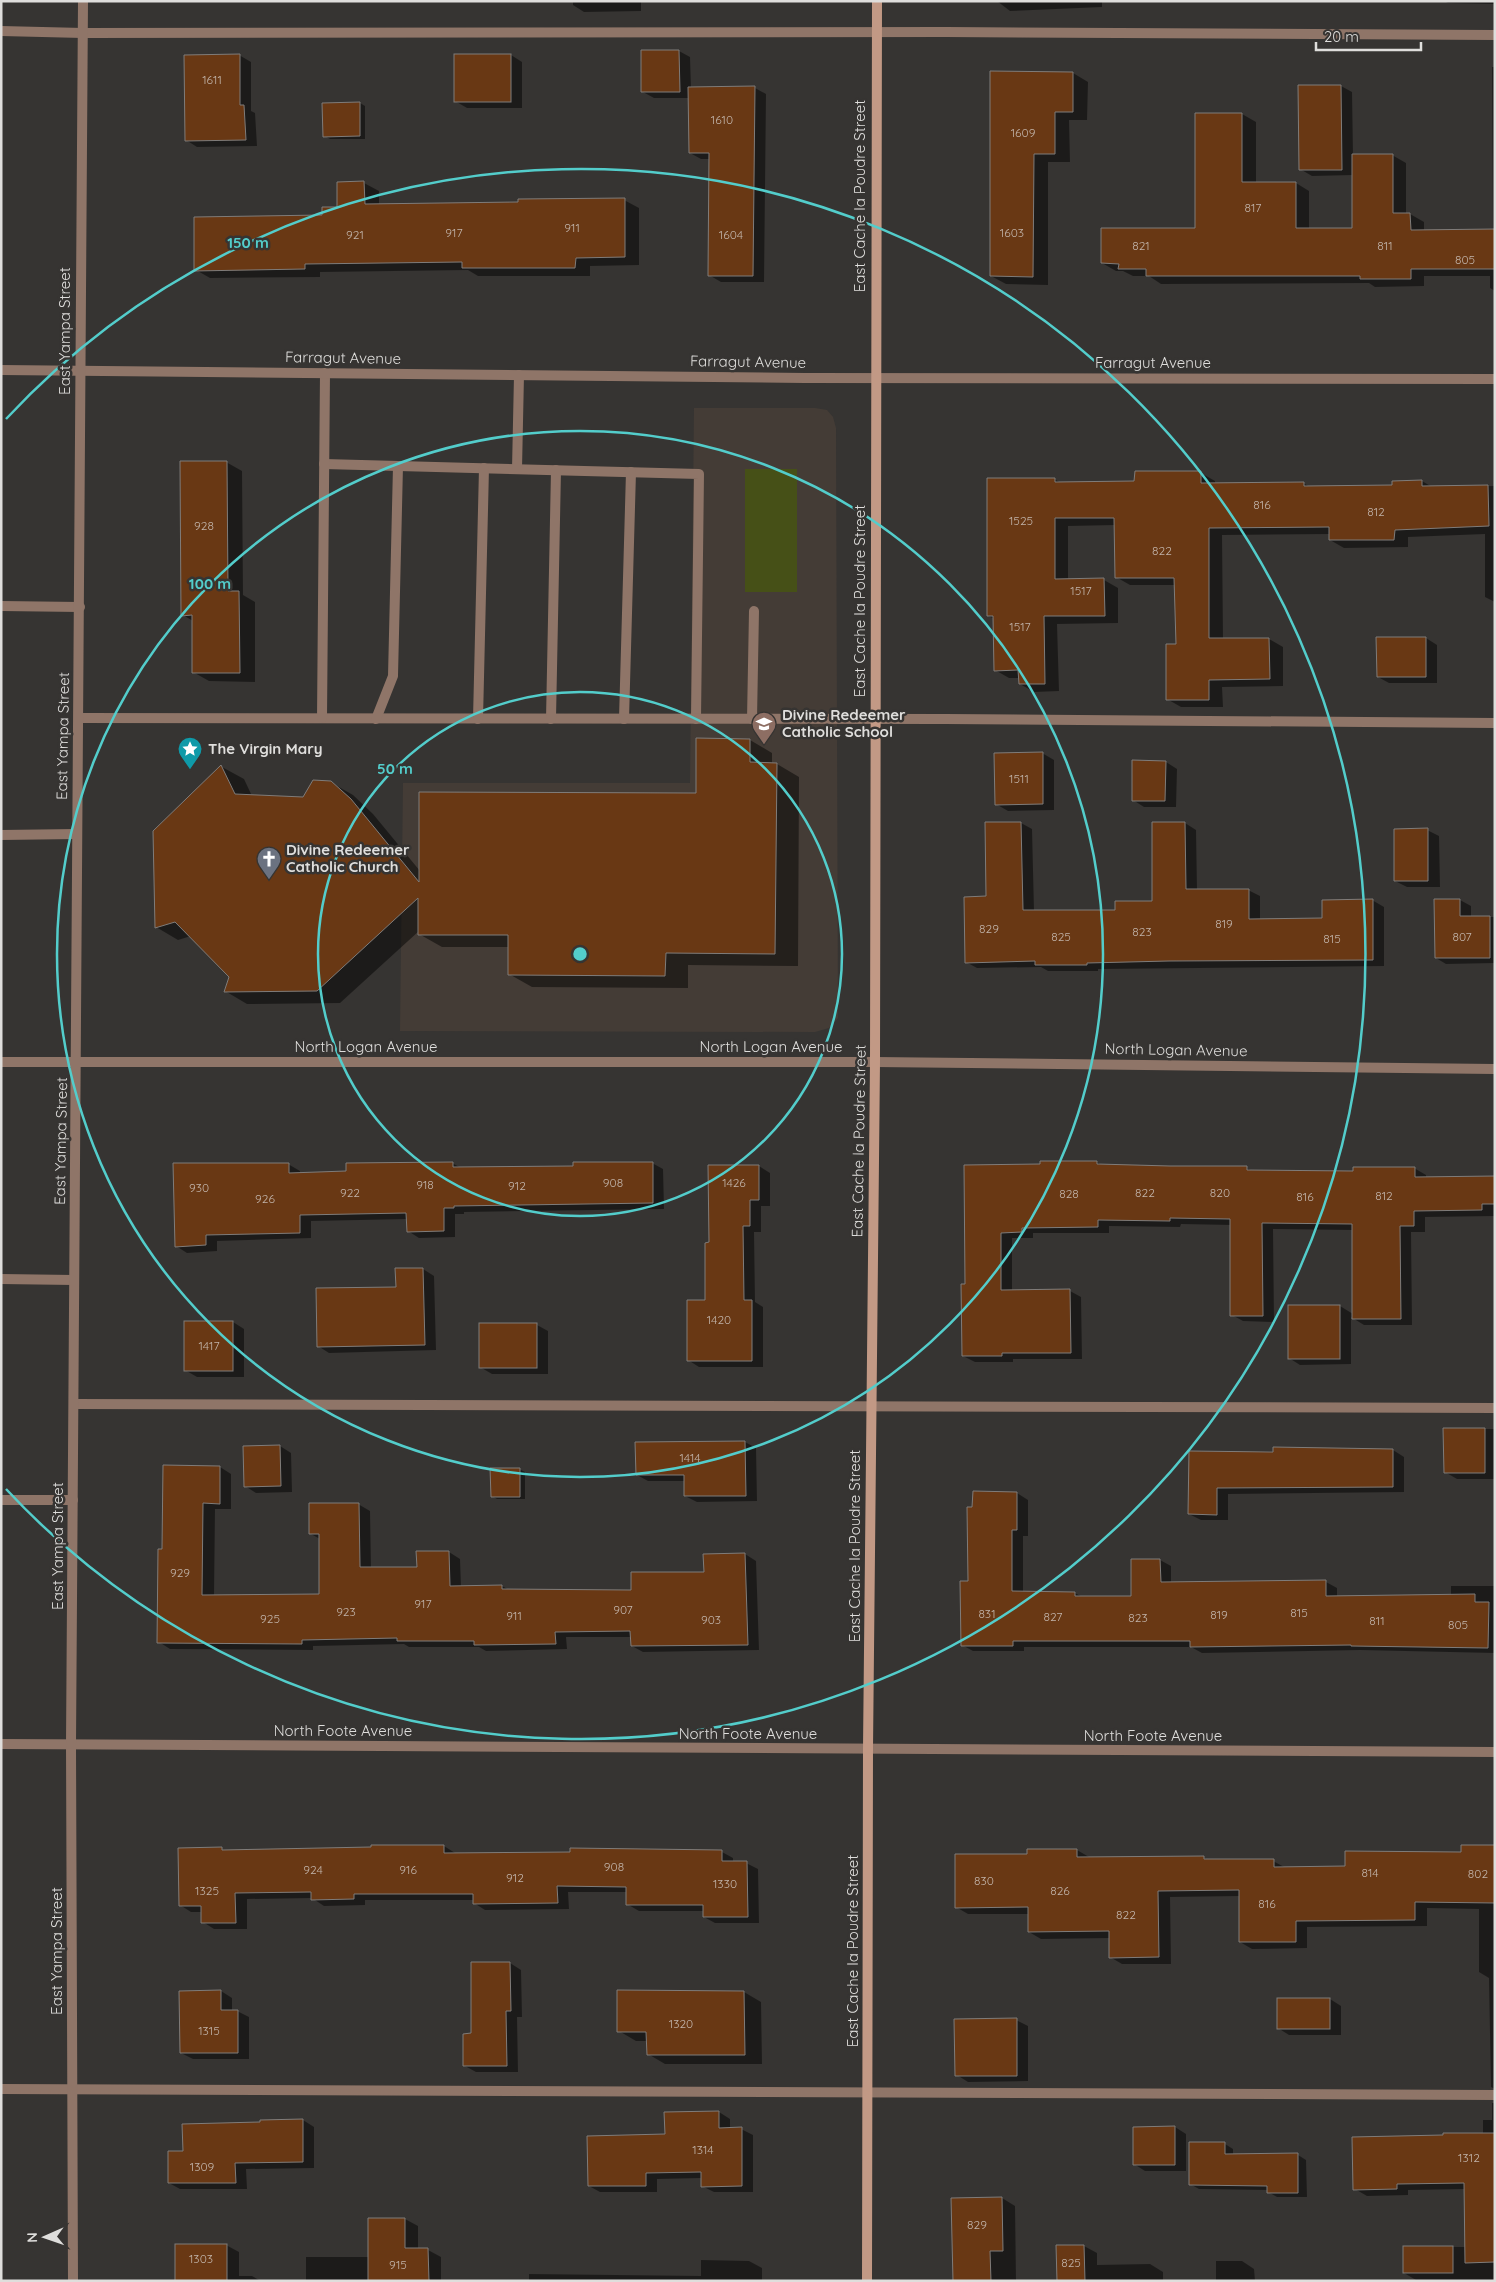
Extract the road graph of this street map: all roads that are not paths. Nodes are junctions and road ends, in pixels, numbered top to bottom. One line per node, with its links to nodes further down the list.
1 (83, 1): 5 (street, East Yampa Street)
2 (877, 1): 4 (street, East Cache la Poudre Street)
3 (1, 31): 5 (street)
4 (876, 32): 5 (street); 6 (street); 11 (street, East Cache la Poudre Street)
5 (83, 33): 8 (street, East Yampa Street)
6 (1495, 35)
7 (1, 370): 8 (street, Farragut Avenue)
8 (80, 370): 9 (street, Farragut Avenue); 20 (street, East Yampa Street)
9 (325, 373): 10 (street, Farragut Avenue); 13 (street)
10 (519, 375): 11 (street, Farragut Avenue); 16 (street)
11 (874, 378): 12 (street, Farragut Avenue); 30 (street, East Cache la Poudre Street)
12 (1495, 379)
13 (324, 464): 14 (street); 23 (street)
14 (398, 466): 15 (street); 24 (street)
15 (484, 468): 16 (street); 25 (street)
16 (517, 469): 17 (street)
17 (556, 470): 18 (street); 26 (street)
18 (631, 472): 27 (street); 28 (street)
19 (1, 606): 20 (street)
20 (80, 607): 22 (street, East Yampa Street)
21 (754, 611): 29 (street)
22 (79, 718): 23 (street); 32 (street, East Yampa Street)
23 (322, 718): 24 (street)
24 (376, 719): 25 (street)
25 (478, 719): 26 (street)
26 (551, 719): 27 (street)
27 (624, 719): 28 (street)
28 (696, 719): 29 (street)
29 (752, 719): 30 (street)
30 (875, 720): 31 (street); 36 (street, East Cache la Poudre Street)
31 (1495, 723)
32 (77, 834): 33 (street); 35 (street, East Yampa Street)
33 (1, 835)
34 (1, 1062): 35 (street, North Logan Avenue)
35 (77, 1062): 36 (street, North Logan Avenue); 39 (street, East Yampa Street)
36 (874, 1062): 37 (street, North Logan Avenue); 41 (street, East Cache la Poudre Street)
37 (1495, 1068)
38 (1, 1280): 39 (street)
39 (74, 1280): 40 (street, East Yampa Street)
40 (74, 1404): 41 (street); 44 (street, East Yampa Street)
41 (871, 1406): 42 (street); 47 (street, East Cache la Poudre Street)
42 (1495, 1408)
43 (1, 1500): 44 (street)
44 (73, 1500): 46 (street, East Yampa Street)
45 (1, 1744): 46 (street, North Foote Avenue)
46 (72, 1744): 47 (street, North Foote Avenue); 50 (street, East Yampa Street)
47 (868, 1750): 48 (street, North Foote Avenue); 51 (street, East Cache la Poudre Street)
48 (1495, 1752)
49 (1, 2090): 50 (street)
50 (72, 2090): 51 (street); 53 (street, East Yampa Street)
51 (868, 2092): 52 (street); 54 (street, East Cache la Poudre Street)
52 (1495, 2095)
53 (73, 2281)
54 (868, 2281)

